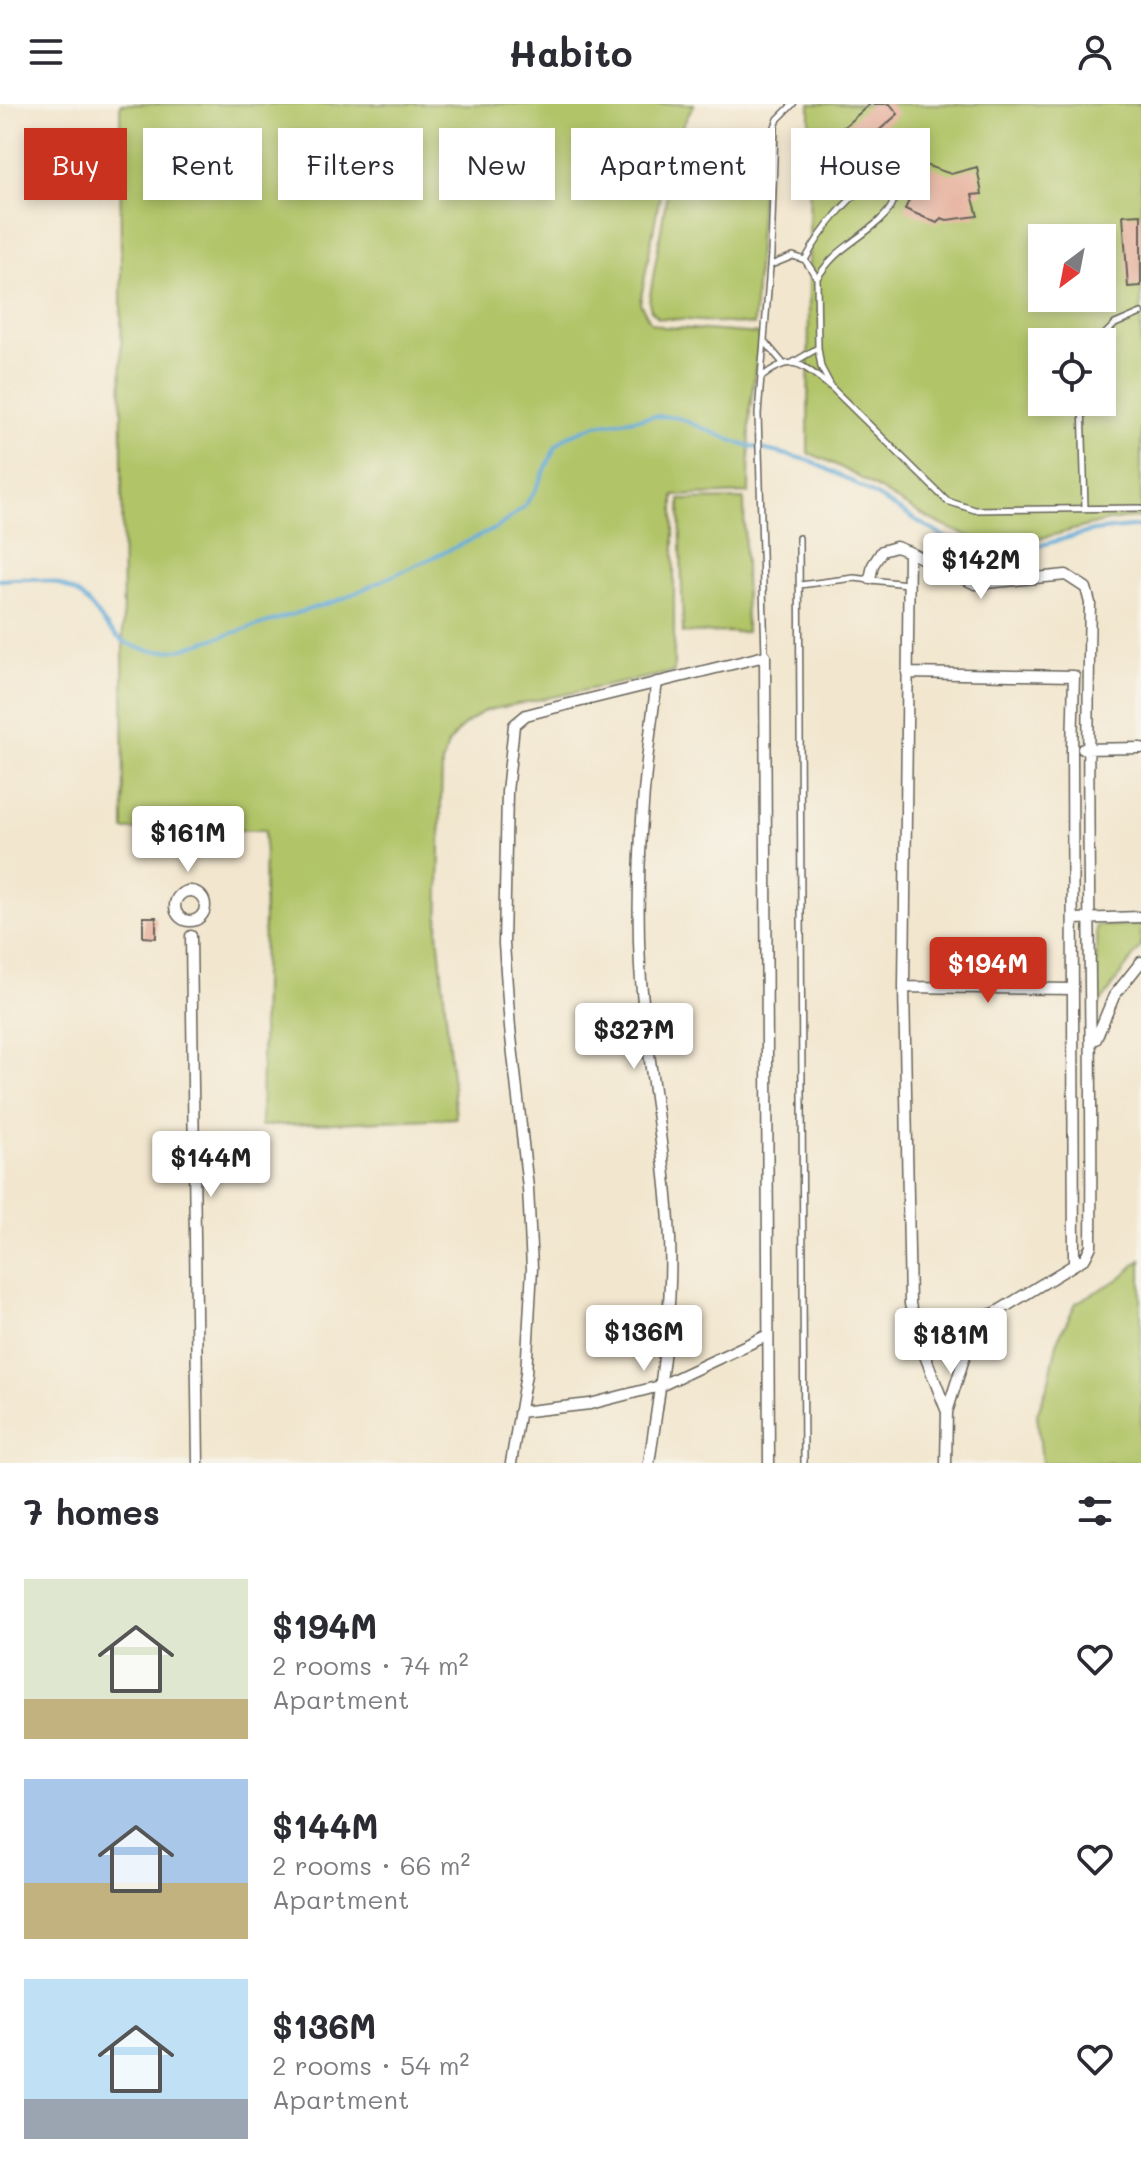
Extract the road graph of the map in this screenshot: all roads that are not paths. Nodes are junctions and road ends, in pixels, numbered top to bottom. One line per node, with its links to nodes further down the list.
1 (793, 104): 3 (lane)
2 (805, 260): 3 (lane); 4 (lane); 4 (lane)
3 (771, 265): 7 (lane)
4 (817, 278): 8 (lane)
5 (1141, 313): 6 (lane)
6 (1111, 328)
7 (765, 342): 9 (lane); 11 (lane)
8 (818, 348): 10 (lane); 12 (lane)
9 (782, 362): 10 (lane); 11 (lane)
10 (793, 362): 12 (lane)
11 (762, 378): 21 (lane)
12 (832, 388): 14 (lane)
13 (1082, 416): 14 (lane)
14 (1085, 508): 15 (lane)
15 (1141, 508)
16 (799, 538): 19 (lane)
17 (909, 552): 18 (street); 20 (street); 26 (street)
18 (870, 579): 19 (lane); 20 (lane)
19 (800, 585): 48 (lane)
20 (908, 585): 22 (street)
21 (765, 656): 23 (street); 39 (street)
22 (907, 673): 25 (street); 34 (street)
23 (657, 682): 41 (street); 42 (street)
24 (1141, 748): 26 (street)
25 (1072, 749): 26 (street); 30 (street)
26 (1088, 749): 31 (street)
27 (199, 917): 29 (street); 29 (street); 32 (street)
28 (1141, 917): 31 (street)
29 (181, 918): 32 (street)
30 (1074, 919): 31 (street); 35 (street)
31 (1090, 919): 36 (street)
32 (191, 936): 44 (street)
33 (1141, 962): 36 (street)
34 (904, 987): 35 (street); 40 (street)
35 (1073, 989): 37 (street)
36 (1093, 1048): 37 (street)
37 (1074, 1265): 38 (street)
38 (995, 1313): 40 (street); 43 (street)
39 (768, 1335): 41 (street); 47 (street)
40 (920, 1343): 43 (street)
41 (660, 1386): 42 (street); 46 (street)
42 (519, 1412): 45 (street)
43 (947, 1412): 49 (street)
44 (198, 1463)
45 (511, 1463)
46 (649, 1463)
47 (769, 1463)
48 (804, 1463)
49 (946, 1463)

